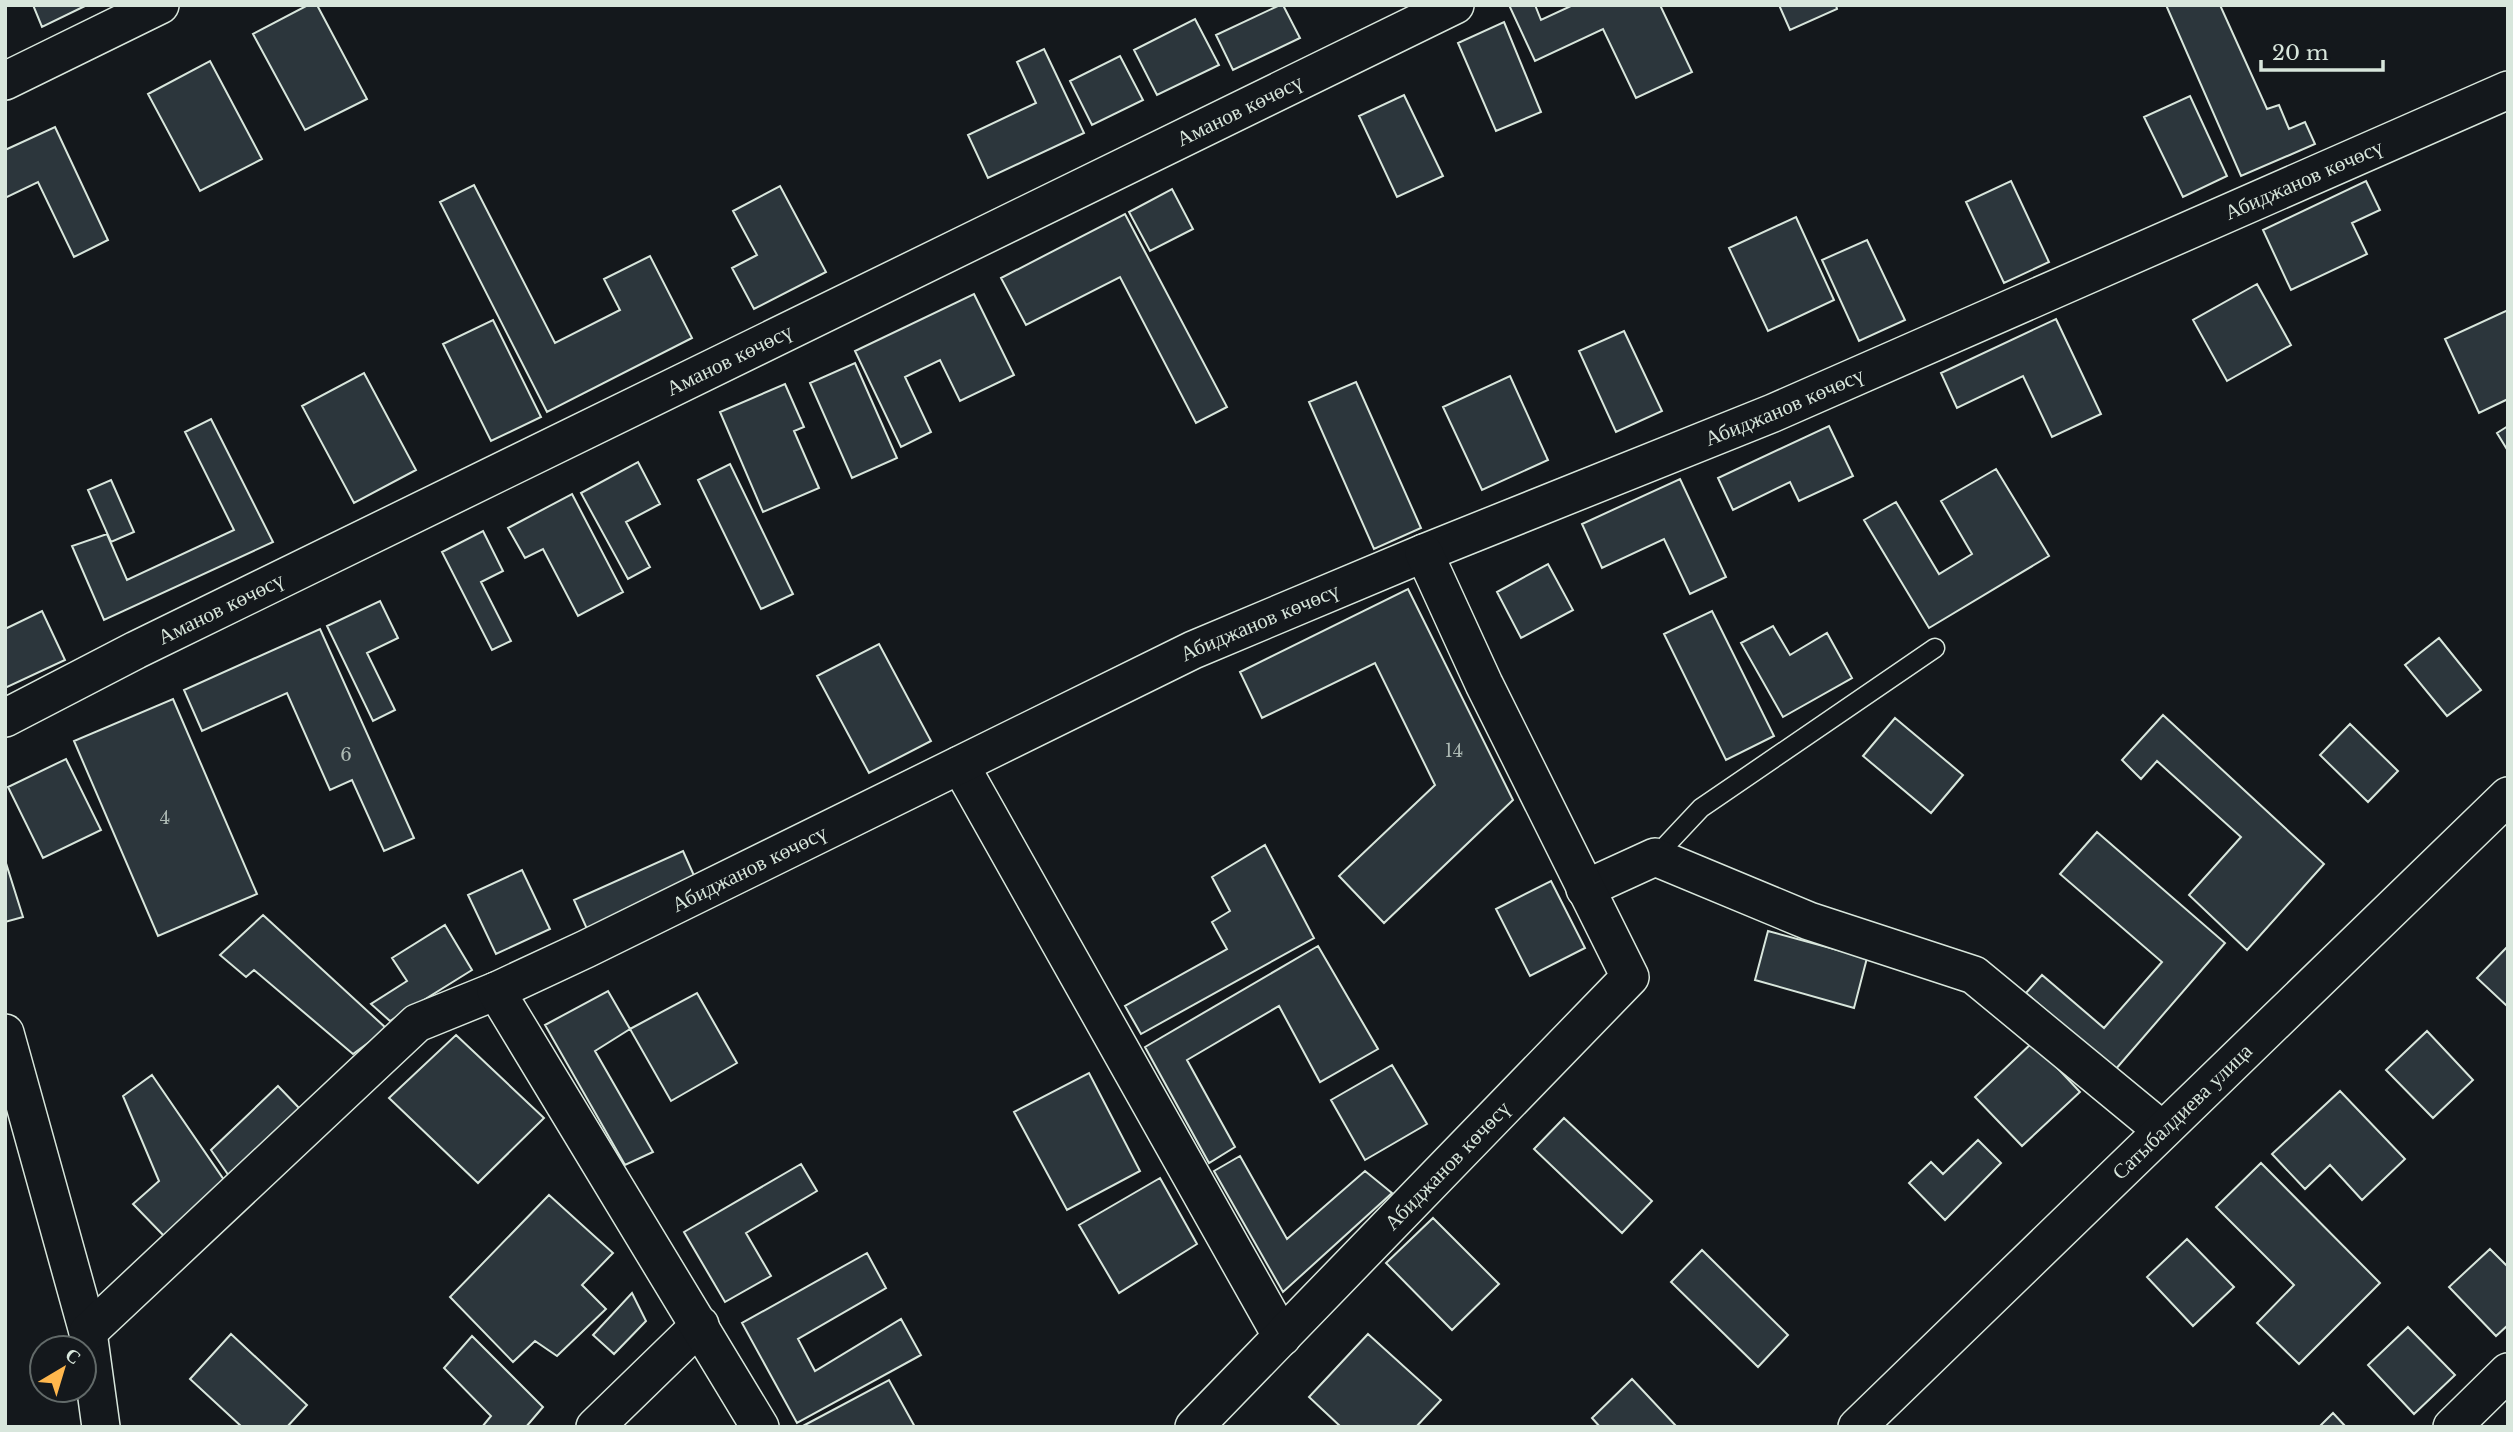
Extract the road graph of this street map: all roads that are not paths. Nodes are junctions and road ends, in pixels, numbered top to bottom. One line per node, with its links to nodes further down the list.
1 (160, 5): 4 (street)
2 (1455, 5): 3 (street, Аманов көчөсү)
3 (1399, 18): 8 (street, Аманов көчөсү)
4 (5, 80)
5 (2508, 90): 6 (street, Абиджанов көчөсү)
6 (1424, 553): 9 (street, Абиджанов көчөсү); 12 (street)
7 (1935, 648): 11 (lane)
8 (5, 718)
9 (960, 765): 13 (street, Абиджанов көчөсү); 18 (street)
10 (2508, 796): 15 (street, Сатыбалдиева улица)
11 (1655, 857): 12 (street); 15 (street)
12 (1585, 889): 18 (street, Абиджанов көчөсү)
13 (496, 991): 16 (street); 17 (street, Абиджанов көчөсү)
14 (7, 1045): 17 (street)
15 (2162, 1130): 24 (street, Сатыбалдиева улица)
16 (700, 1325): 21 (street); 22 (street)
17 (88, 1332): 20 (street)
18 (1282, 1336): 23 (street, Абиджанов көчөсү)
19 (2508, 1372): 25 (street)
20 (101, 1427)
21 (595, 1427)
22 (760, 1427)
23 (1195, 1427)
24 (1857, 1427)
25 (2452, 1427)

